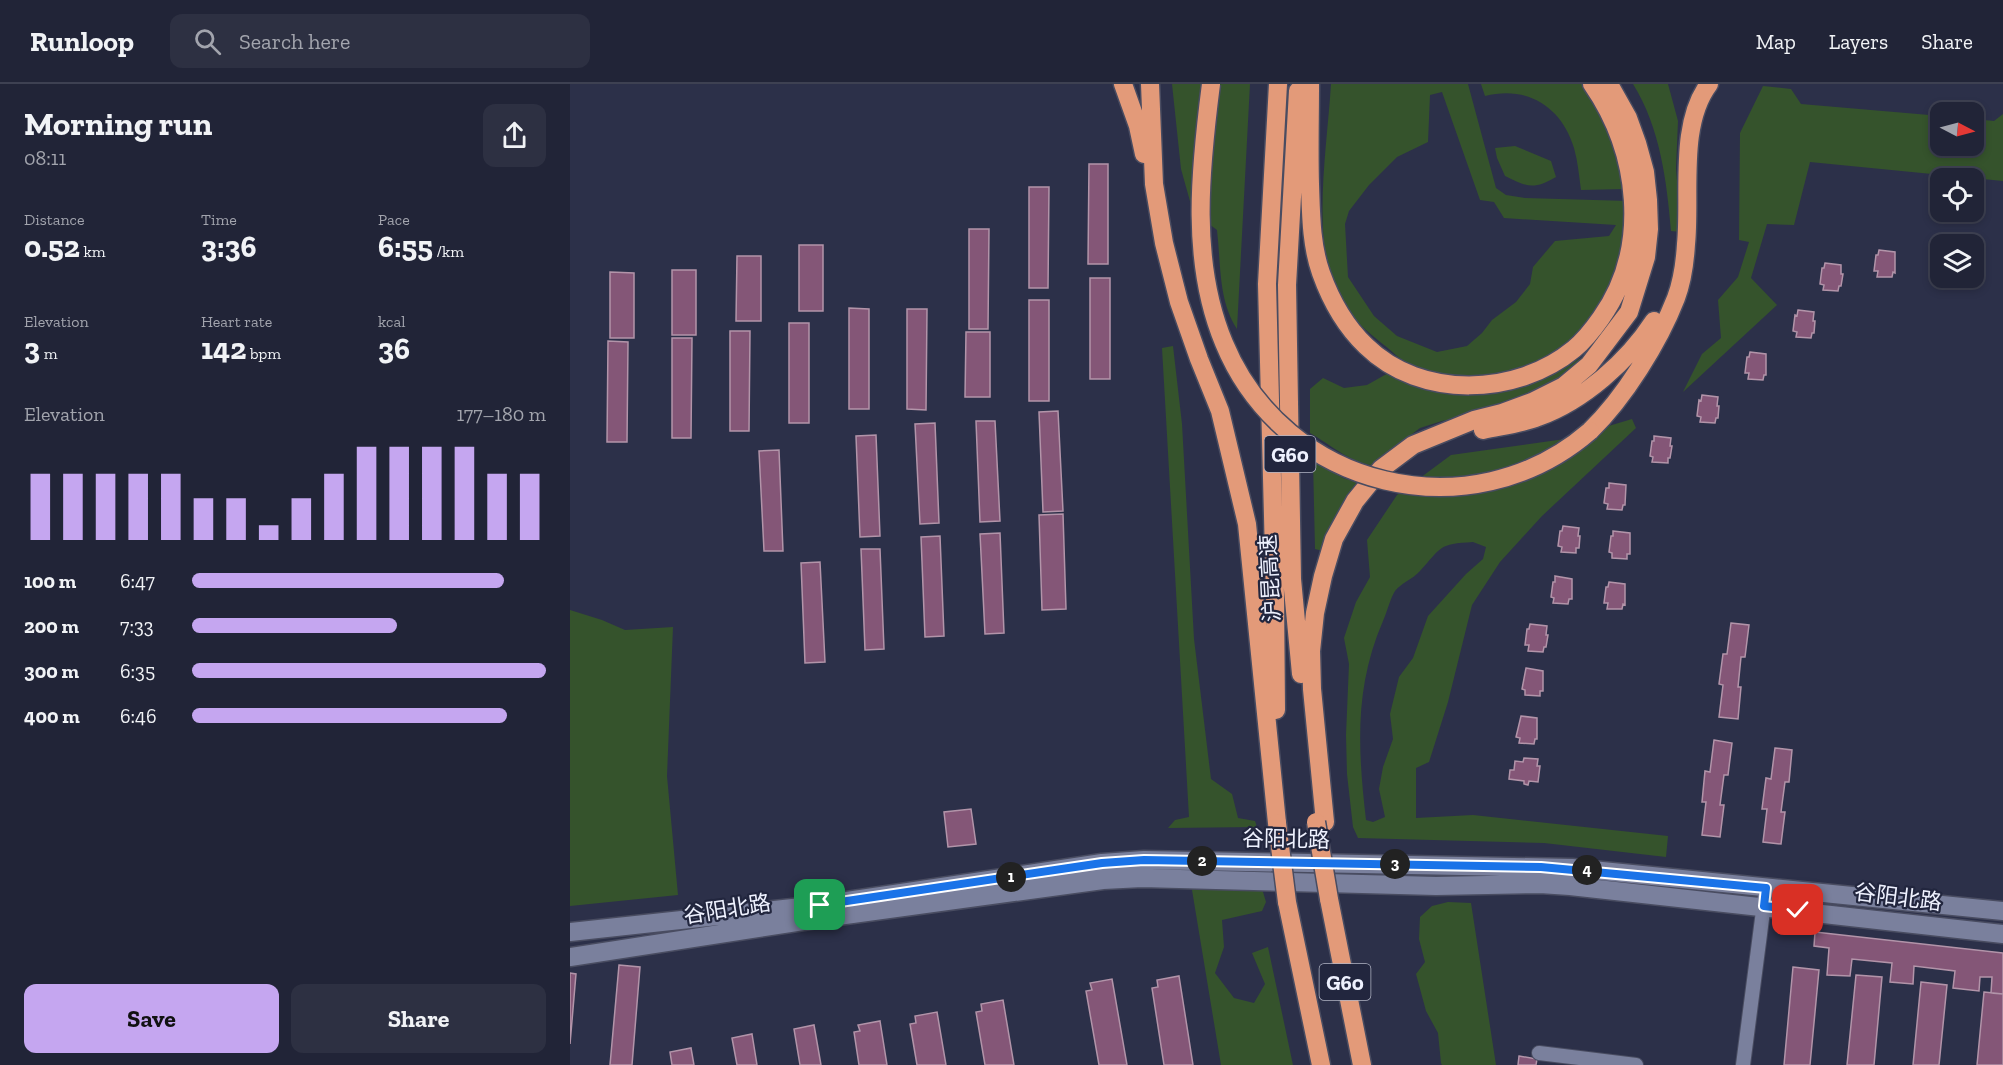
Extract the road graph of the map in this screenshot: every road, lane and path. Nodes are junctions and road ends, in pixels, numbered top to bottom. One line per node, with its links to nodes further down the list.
1 (1124, 84): 10 (highway)
2 (1150, 84): 10 (highway)
3 (1211, 84): 11 (highway, bridge)
4 (1278, 84): 14 (highway, 沪昆高速 / G60)
5 (1299, 84): 13 (highway, 沪昆高速 / G60)
6 (1310, 84): 7 (highway)
7 (1592, 84)
8 (1608, 84): 12 (highway)
9 (1709, 84): 11 (highway)
10 (1154, 184): 14 (highway)
11 (1682, 270): 12 (highway)
12 (1446, 432): 13 (highway)
13 (1321, 822): 22 (highway, 沪昆高速 / G60, bridge)
14 (1277, 823): 21 (highway, 沪昆高速 / G60, bridge)
15 (1765, 897): 16 (main road, 谷阳北路); 17 (main road, 谷阳北路); 18 (main road, 谷阳北路); 19 (main road, 谷阳北路); 24 (street)
16 (2003, 911)
17 (570, 932)
18 (2003, 934)
19 (570, 957)
20 (1539, 1053): 23 (street)
21 (1321, 1065)
22 (1363, 1065)
23 (1636, 1065)
24 (1743, 1065)

